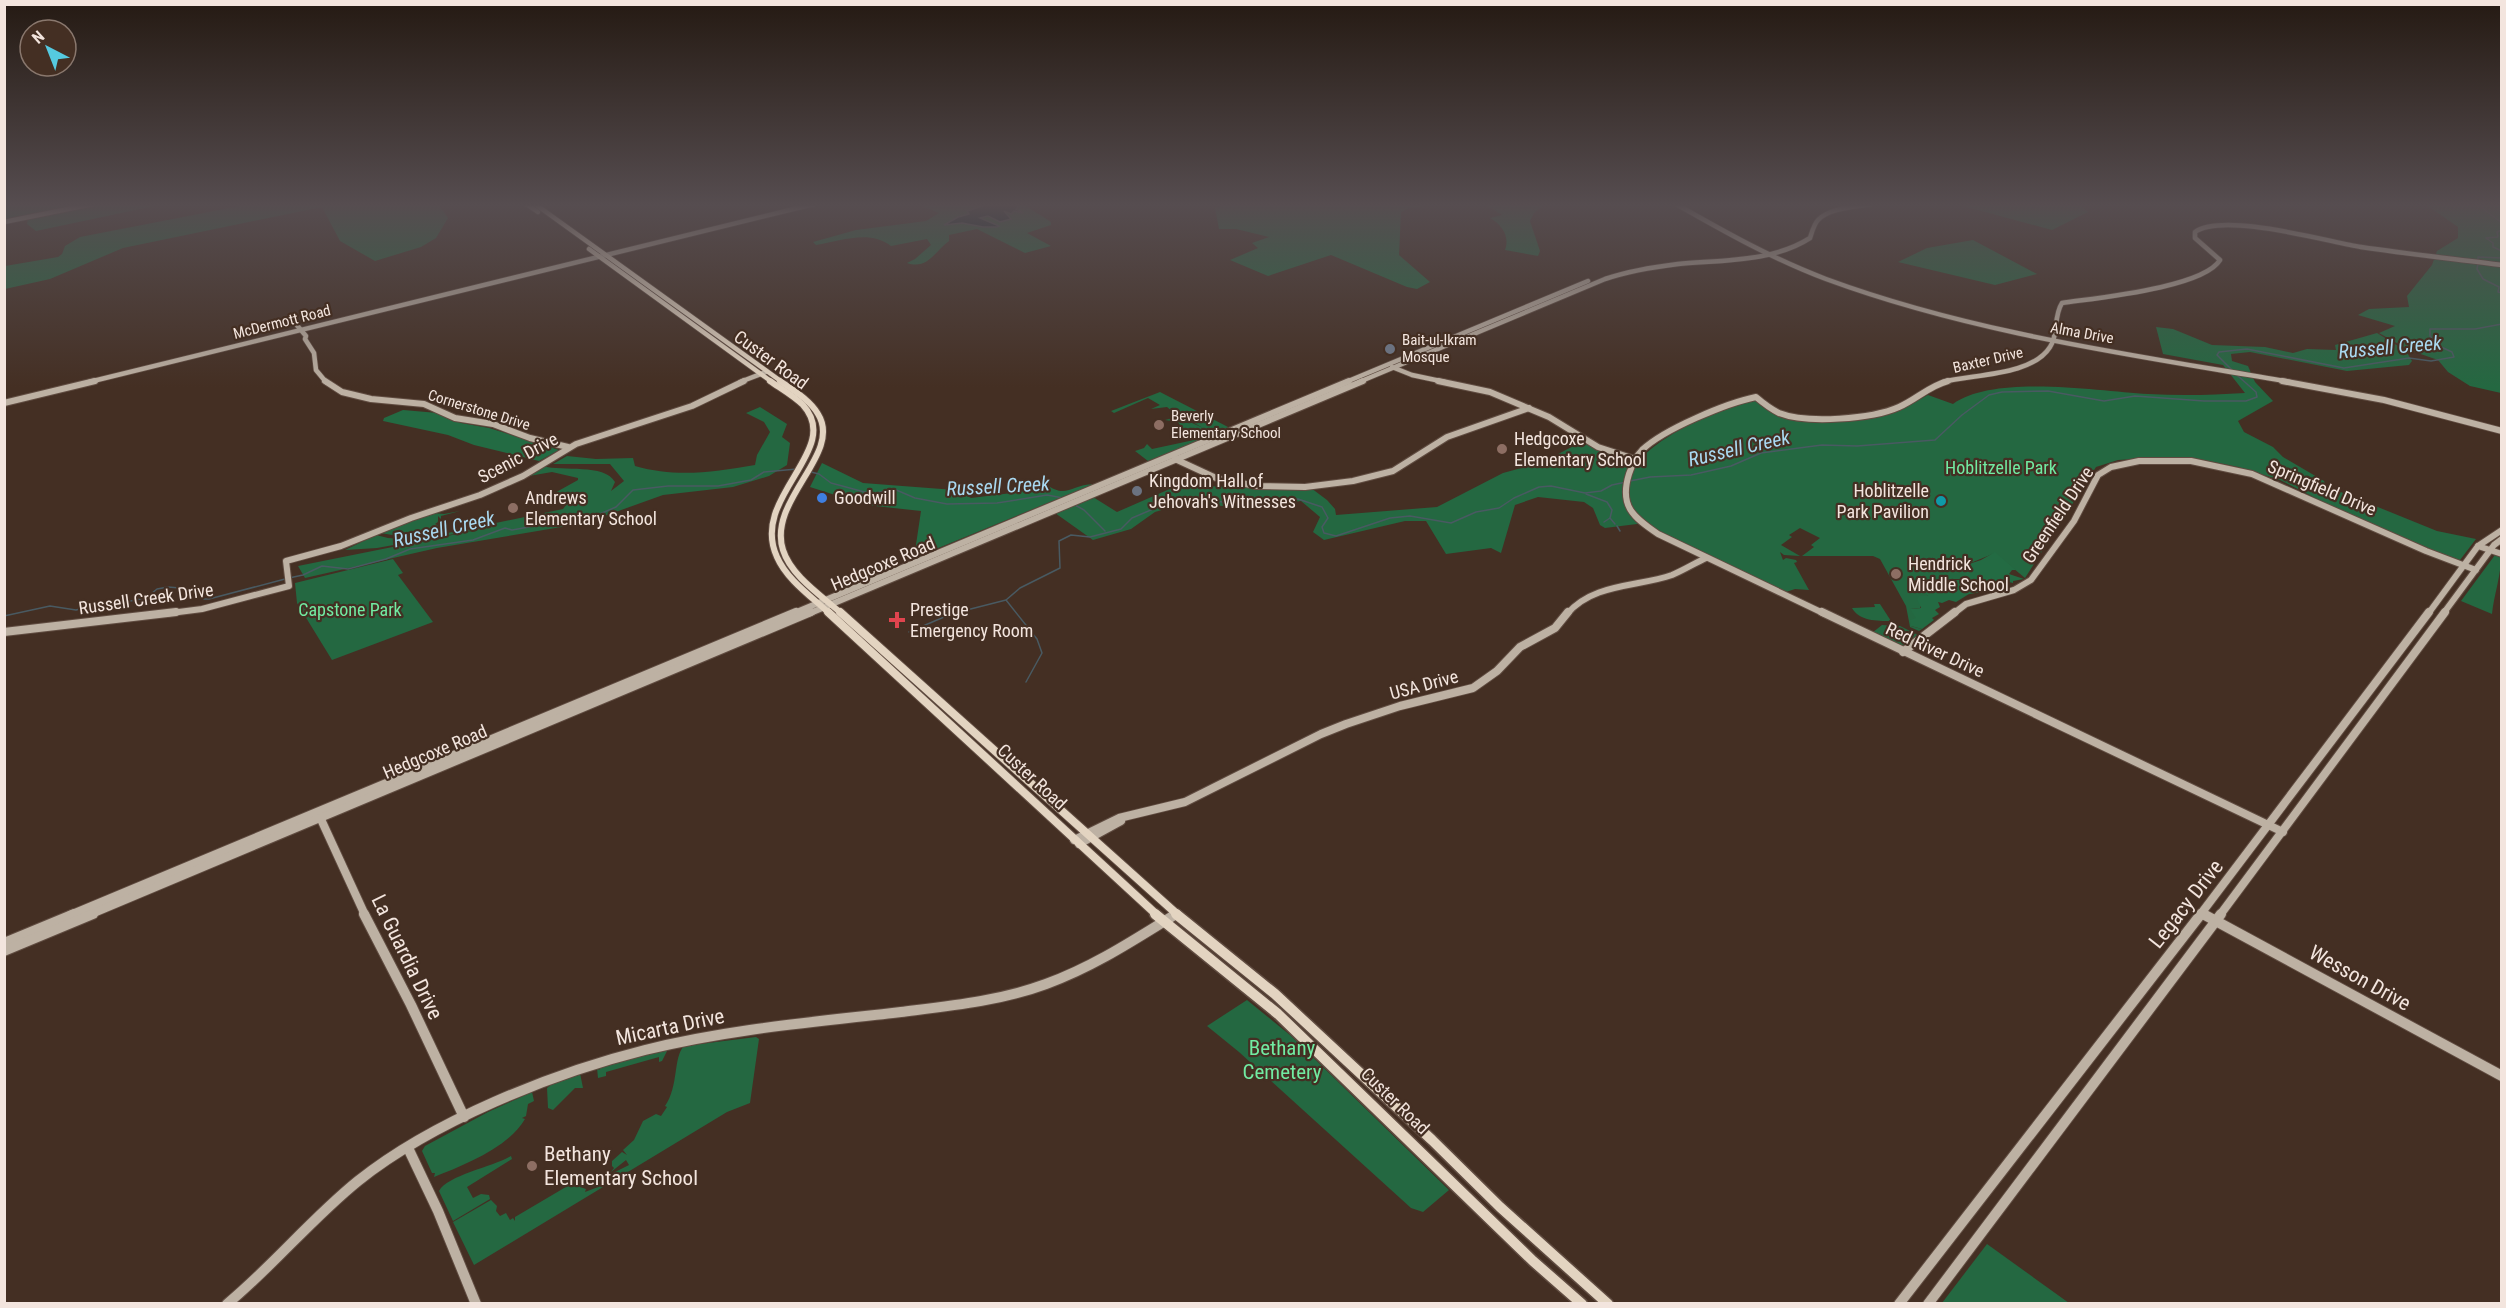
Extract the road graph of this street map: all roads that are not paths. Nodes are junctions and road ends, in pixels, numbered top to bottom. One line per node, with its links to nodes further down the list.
1 (555, 265): 8 (main road, McDermott Road)
2 (615, 265): 10 (main road, Custer Road)
3 (617, 265): 9 (main road)
4 (1643, 265): 12 (main road, Hedgcoxe Road)
5 (1670, 265): 13 (main road, Hedgcoxe Road)
6 (1795, 265): 11 (main road, Alma Drive)
7 (2216, 265): 11 (main road)
8 (296, 329): 15 (main road, McDermott Road); 18 (main road, Cornerstone Drive)
9 (719, 337): 10 (main road); 14 (main road)
10 (711, 339): 14 (main road, Custer Road)
11 (2055, 339): 17 (main road, Alma Drive); 22 (main road, Baxter Drive)
12 (1387, 365): 13 (main road); 21 (main road, Hedgcoxe Road)
13 (1394, 368): 16 (main road); 21 (main road, Hedgcoxe Road)
14 (764, 373): 18 (main road, Scenic Drive); 19 (main road); 20 (main road, Custer Road)
15 (4, 401)
16 (1529, 408): 21 (main road); 22 (main road)
17 (2502, 429)
18 (568, 447): 36 (main road, Scenic Drive)
19 (819, 451): 20 (main road); 37 (main road, Custer Road)
20 (810, 452): 38 (main road, Custer Road)
21 (1173, 458): 24 (main road, Hedgcoxe Road)
22 (1635, 459): 32 (main road, Red River Drive)
23 (2150, 461): 34 (main road, Springfield Drive); 42 (main road, Greenfield Drive)
24 (1063, 503): 25 (main road, Hedgcoxe Road); 26 (main road, Hedgcoxe Road)
25 (1005, 524): 26 (main road); 33 (main road, Hedgcoxe Road)
26 (1011, 528): 33 (main road, Hedgcoxe Road)
27 (2502, 530): 29 (main road, Legacy Drive)
28 (2502, 539): 30 (main road, Legacy Drive)
29 (2478, 546): 30 (main road); 34 (main road, Legacy Drive)
30 (2490, 550): 31 (main road); 35 (main road, Legacy Drive)
31 (2502, 554)
32 (1706, 558): 42 (main road, Red River Drive); 46 (main road, USA Drive)
33 (928, 560): 37 (main road, Hedgcoxe Road)
34 (2463, 565): 35 (main road, Springfield Drive); 44 (main road, Legacy Drive)
35 (2476, 570): 45 (main road, Legacy Drive)
36 (289, 585): 39 (main road, Russell Creek Drive)
37 (828, 601): 38 (main road, Hedgcoxe Road); 40 (main road, Custer Road)
38 (820, 605): 41 (main road, Custer Road); 43 (main road, Hedgcoxe Road)
39 (4, 632)
40 (868, 638): 41 (main road); 46 (main road, Custer Road)
41 (859, 642): 47 (main road, Custer Road)
42 (1903, 652): 44 (main road, Red River Drive)
43 (319, 815): 52 (main road, Hedgcoxe Road); 53 (main road, Hedgcoxe Road); 55 (main road, La Guardia Drive)
44 (2269, 826): 45 (main road, Red River Drive); 48 (main road, Legacy Drive)
45 (2283, 832): 50 (main road, Legacy Drive)
46 (1088, 836): 47 (main road, USA Drive); 49 (main road, Custer Road)
47 (1077, 842): 51 (main road, Custer Road)
48 (2202, 913): 50 (main road, Wesson Drive); 61 (main road, Legacy Drive)
49 (1176, 914): 51 (main road, Micarta Drive); 60 (main road, Custer Road)
50 (2216, 921): 54 (main road, Wesson Drive); 62 (main road, Legacy Drive)
51 (1164, 922): 55 (main road, Micarta Drive); 59 (main road, Custer Road)
52 (4, 943)
53 (4, 951)
54 (2502, 1076)
55 (464, 1117): 56 (main road, Micarta Drive)
56 (408, 1148): 57 (main road, Micarta Drive); 58 (main road)
57 (227, 1304)
58 (476, 1304)
59 (1582, 1304)
60 (1608, 1304)
61 (1899, 1304)
62 (1928, 1304)

